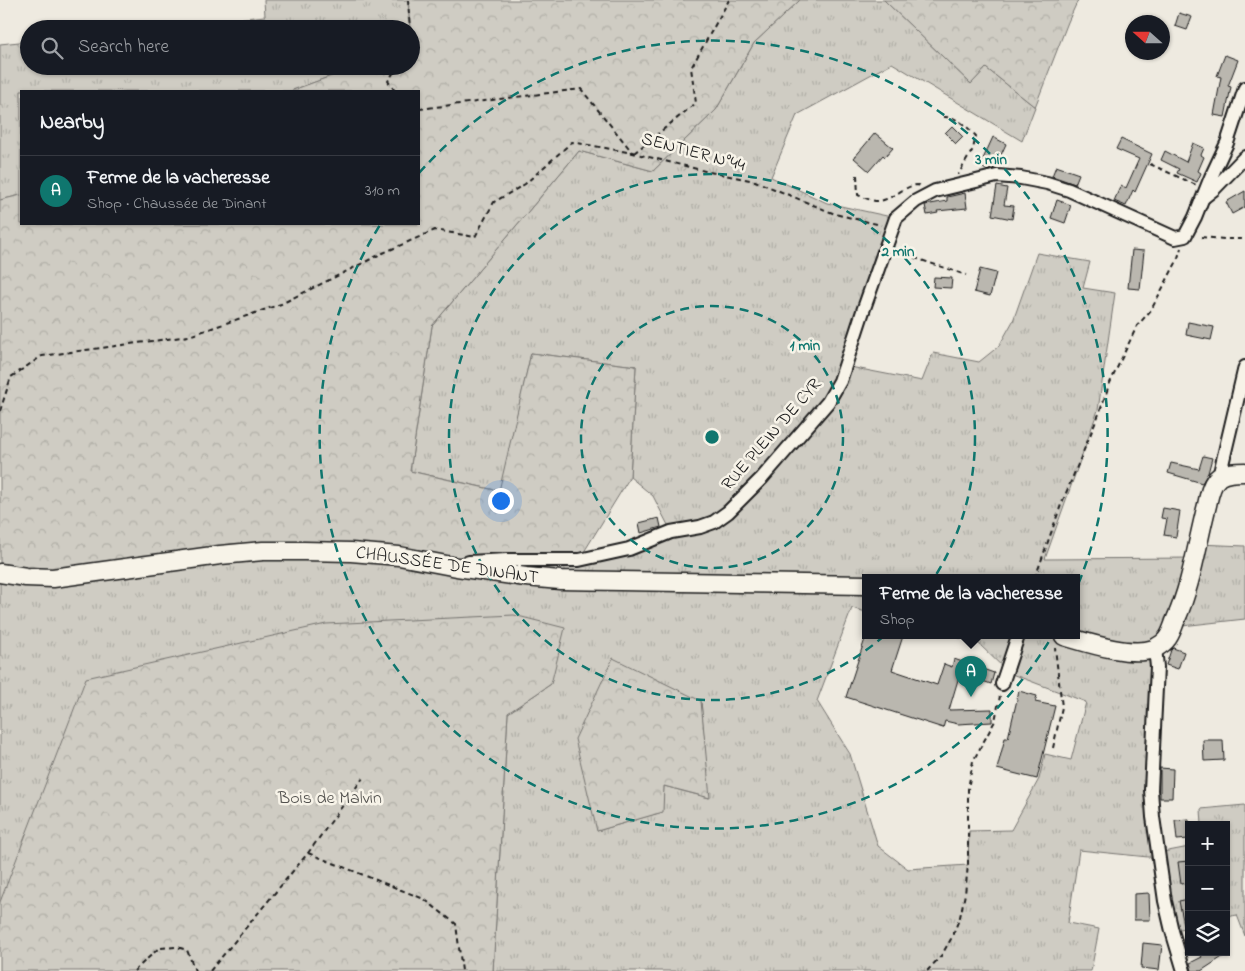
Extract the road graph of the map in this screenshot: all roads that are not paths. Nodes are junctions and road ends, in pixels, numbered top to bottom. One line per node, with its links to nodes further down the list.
1 (1245, 88): 3 (street)
2 (1245, 157): 3 (street)
3 (1204, 194): 7 (street, RUE PLEIN DE CYR)
4 (1245, 367): 6 (street)
5 (1245, 472): 6 (main road)
6 (1219, 477): 12 (main road)
7 (456, 567): 8 (main road, CHAUSSÉE DE DINANT); 9 (main road, CHAUSSÉE DE DINANT)
8 (0, 573)
9 (862, 585)
10 (1017, 639): 13 (street)
11 (1059, 640): 12 (main road)
12 (1155, 648): 14 (street)
13 (1002, 684)
14 (1184, 971)

